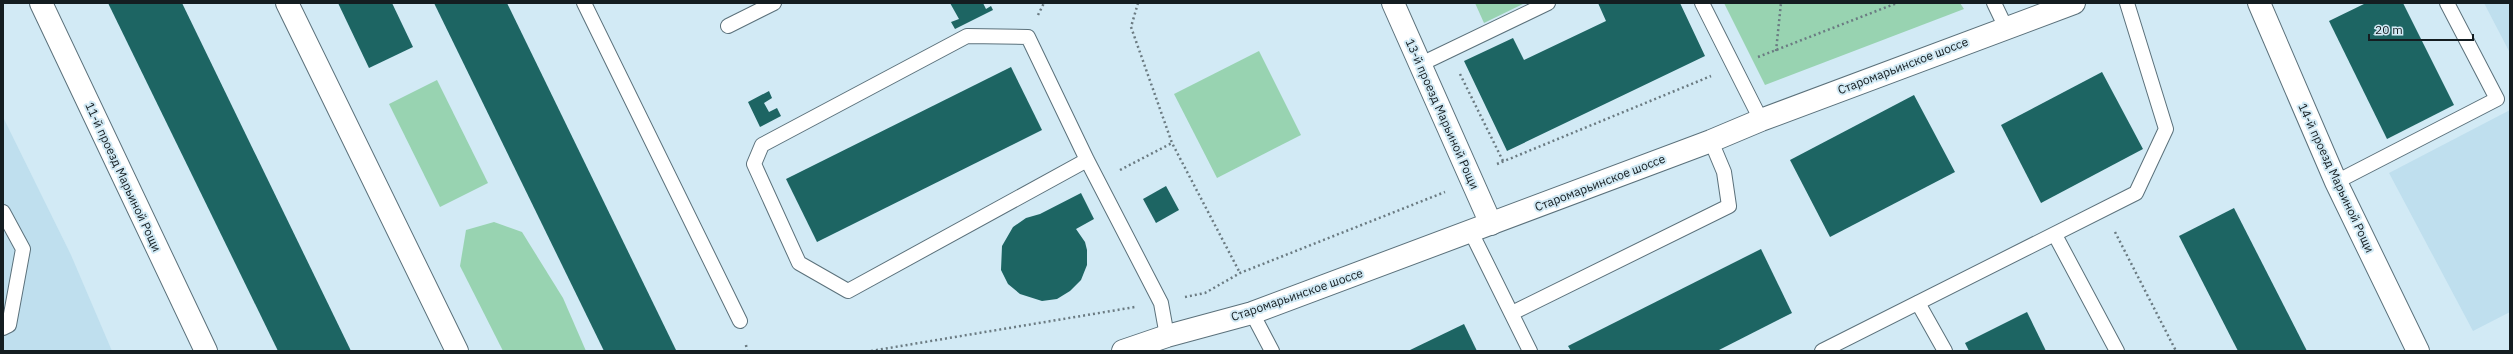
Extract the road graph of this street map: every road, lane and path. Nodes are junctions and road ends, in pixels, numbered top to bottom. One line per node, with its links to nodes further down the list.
1 (41, 3): 42 (street, 11-й проезд Марьиной Рощи)
2 (287, 3): 43 (street)
3 (584, 3): 39 (lane)
4 (774, 3): 16 (lane)
5 (1138, 3): 24 (path)
6 (1393, 3): 20 (street, 13-й проезд Марьиной Рощи)
7 (1548, 3): 18 (lane)
8 (1702, 3): 21 (lane)
9 (1781, 3): 19 (path)
10 (1897, 3): 19 (path)
11 (1994, 3): 17 (lane)
12 (2074, 3): 17 (street, Старомарьинское шоссе)
13 (2127, 3): 30 (lane)
14 (2258, 3): 29 (street, 14-й проезд Марьиной Рощи)
15 (2447, 3): 29 (lane)
16 (728, 26)
17 (2006, 28): 22 (street, Старомарьинское шоссе)
18 (1448, 50): 20 (lane); 26 (path)
19 (1776, 51): 21 (path)
20 (1421, 64): 27 (street, 13-й проезд Марьиной Рощи)
21 (1733, 67): 22 (lane); 26 (path)
22 (1760, 120): 23 (street, Старомарьинское шоссе)
23 (1710, 141): 32 (street, Старомарьинское шоссе); 38 (lane)
24 (1172, 143): 28 (path); 35 (path)
25 (1087, 160): 25 (lane); 28 (lane)
26 (1503, 161): 27 (path)
27 (1472, 179): 32 (street, 13-й проезд Марьиной Рощи)
28 (1099, 181): 41 (lane)
29 (2336, 182): 51 (street, 14-й проезд Марьиной Рощи)
30 (2104, 210): 34 (lane); 50 (path)
31 (3, 212): 40 (lane)
32 (1491, 224): 33 (street, Старомарьинское шоссе)
33 (1472, 232): 37 (street, Старомарьинское шоссе); 38 (lane)
34 (2055, 234): 36 (lane); 49 (lane)
35 (1240, 273)
36 (1918, 303): 47 (lane); 48 (lane)
37 (1252, 313): 41 (street, Старомарьинское шоссе); 45 (lane)
38 (1512, 313): 46 (lane)
39 (740, 321)
40 (3, 328)
41 (1167, 336): 44 (street, Старомарьинское шоссе)
42 (206, 351)
43 (457, 351)
44 (1122, 351)
45 (1272, 351)
46 (1530, 351)
47 (1822, 351)
48 (1945, 351)
49 (2117, 351)
50 (2176, 351)
51 (2418, 351)

